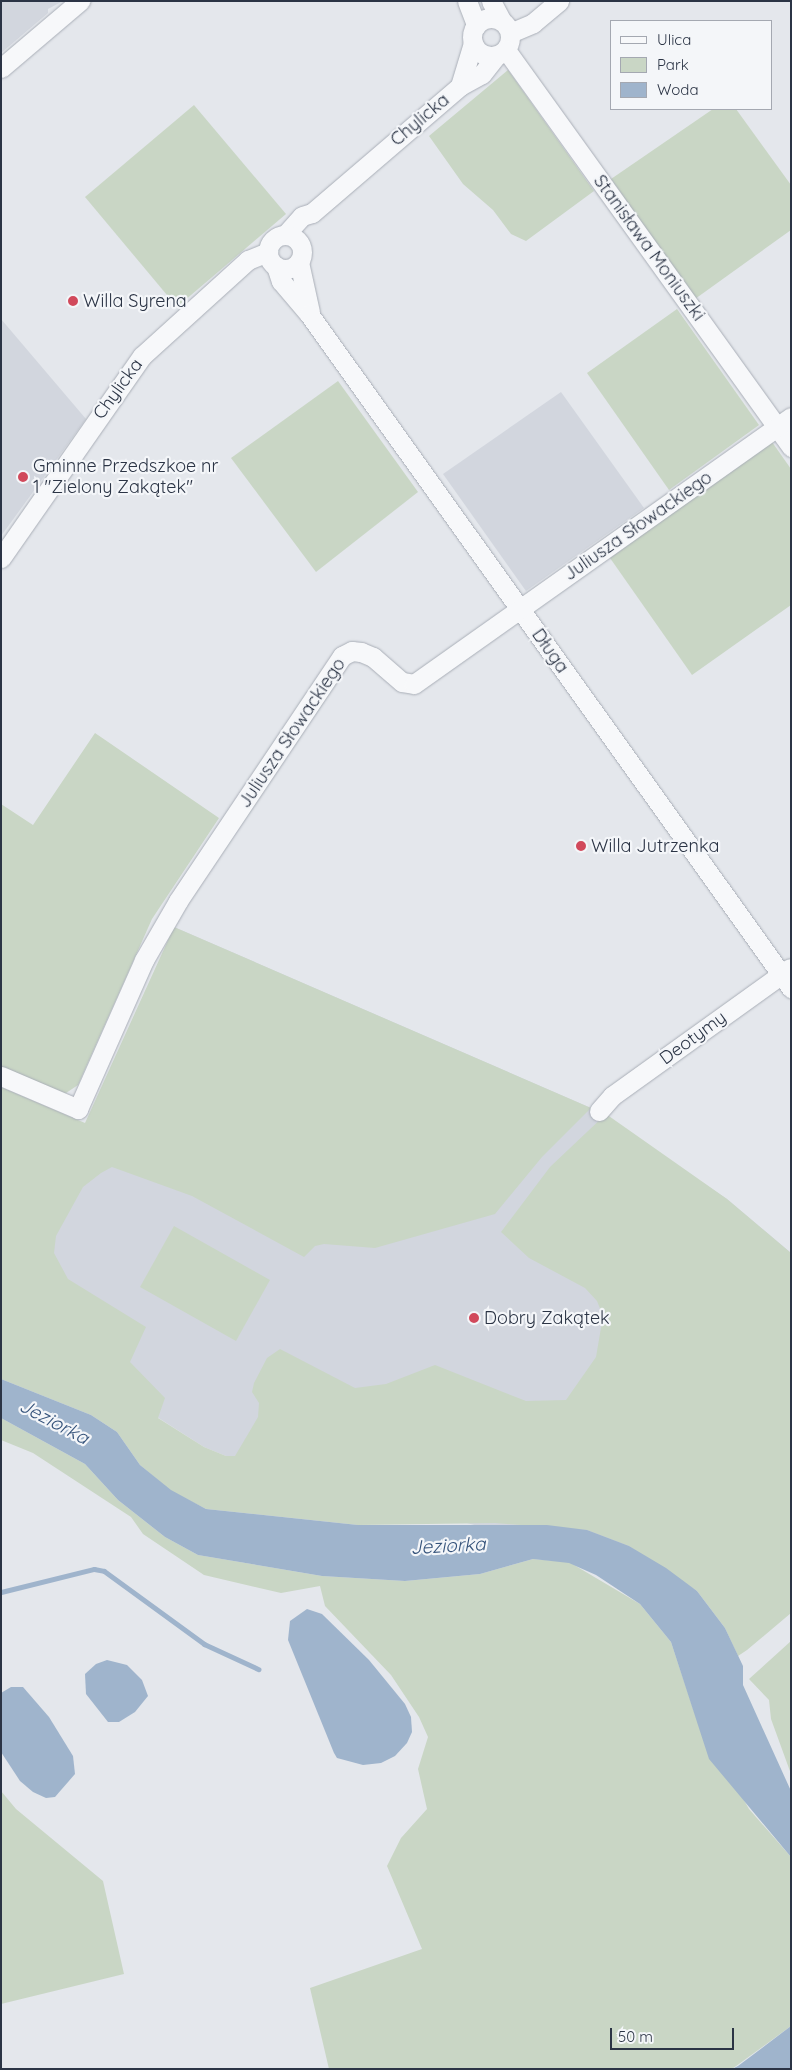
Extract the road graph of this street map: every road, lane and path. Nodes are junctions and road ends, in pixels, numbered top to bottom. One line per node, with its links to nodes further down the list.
1 (80, 1): 7 (street)
2 (467, 1): 5 (street)
3 (491, 1): 6 (street, Stanisława Moniuszki)
4 (559, 1): 6 (street, Chylicka)
5 (474, 34): 6 (street); 6 (street); 8 (street, Chylicka)
6 (503, 40): 8 (street, Chylicka); 12 (street, Stanisława Moniuszki)
7 (1, 68)
8 (460, 86): 9 (street, Chylicka)
9 (294, 247): 10 (street, Chylicka); 10 (street); 11 (street, Długa)
10 (272, 259): 11 (street, Długa); 14 (street, Chylicka)
11 (309, 314): 15 (street, Długa)
12 (784, 422): 13 (street, Stanisława Moniuszki); 15 (street, Juliusza Słowackiego)
13 (791, 447)
14 (1, 558)
15 (520, 608): 16 (street, Długa); 17 (street, Juliusza Słowackiego)
16 (788, 977): 18 (street, Deotymy)
17 (1, 1076)
18 (599, 1111)

